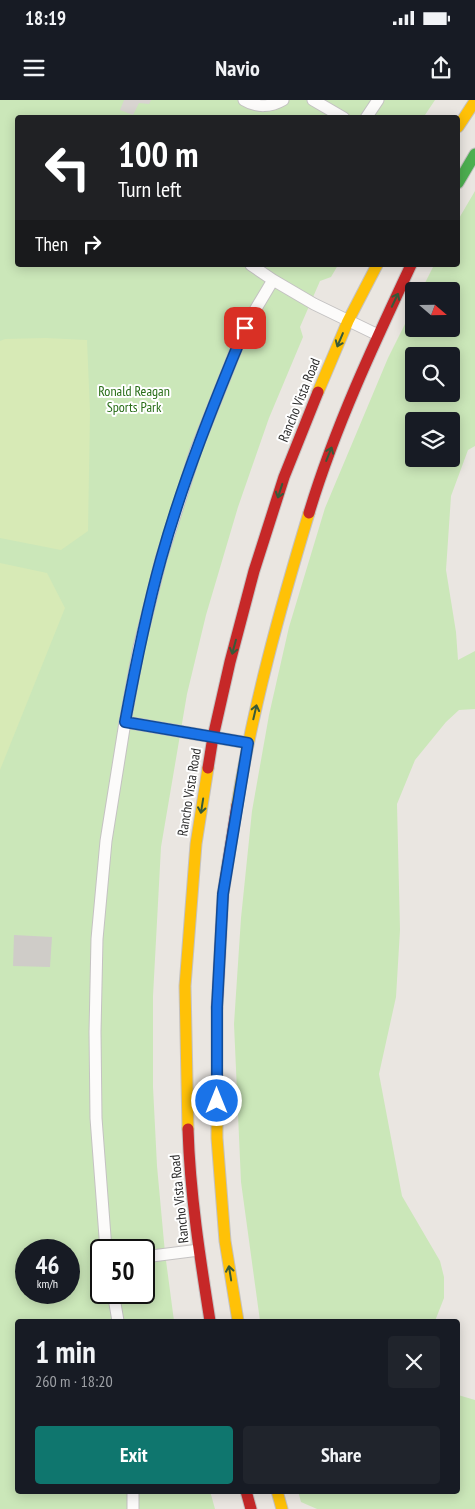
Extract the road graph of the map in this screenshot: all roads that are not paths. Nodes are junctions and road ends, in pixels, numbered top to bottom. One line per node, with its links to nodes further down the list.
1 (244, 100): 6 (lane)
2 (283, 100): 6 (lane)
3 (313, 100): 8 (lane)
4 (378, 100): 9 (lane)
5 (475, 101): 10 (main road)
6 (268, 105): 7 (lane)
7 (269, 115)
8 (339, 115)
9 (368, 115)
10 (460, 124)
11 (475, 154): 12 (main road)
12 (460, 180)
13 (254, 267): 16 (lane)
14 (376, 267): 17 (main road, Rancho Vista Road)
15 (411, 267): 18 (main road, one-way to 15)
16 (273, 280): 17 (lane); 19 (lane)
17 (348, 321): 18 (lane); 20 (main road, Rancho Vista Road, one-way to 20)
18 (378, 335): 21 (main road, one-way to 18)
19 (125, 722): 20 (lane); 22 (lane)
20 (213, 737): 21 (lane); 23 (main road, Rancho Vista Road, one-way to 23)
21 (248, 743): 28 (main road, one-way to 21)
22 (105, 1239)
23 (199, 1250): 24 (lane); 27 (main road, Rancho Vista Road)
24 (155, 1255)
25 (115, 1304): 26 (lane)
26 (118, 1319)
27 (210, 1319)
28 (238, 1319)
29 (133, 1494): 32 (lane)
30 (247, 1494): 33 (main road)
31 (278, 1494): 34 (main road)
32 (133, 1509)
33 (251, 1509)
34 (282, 1509)

